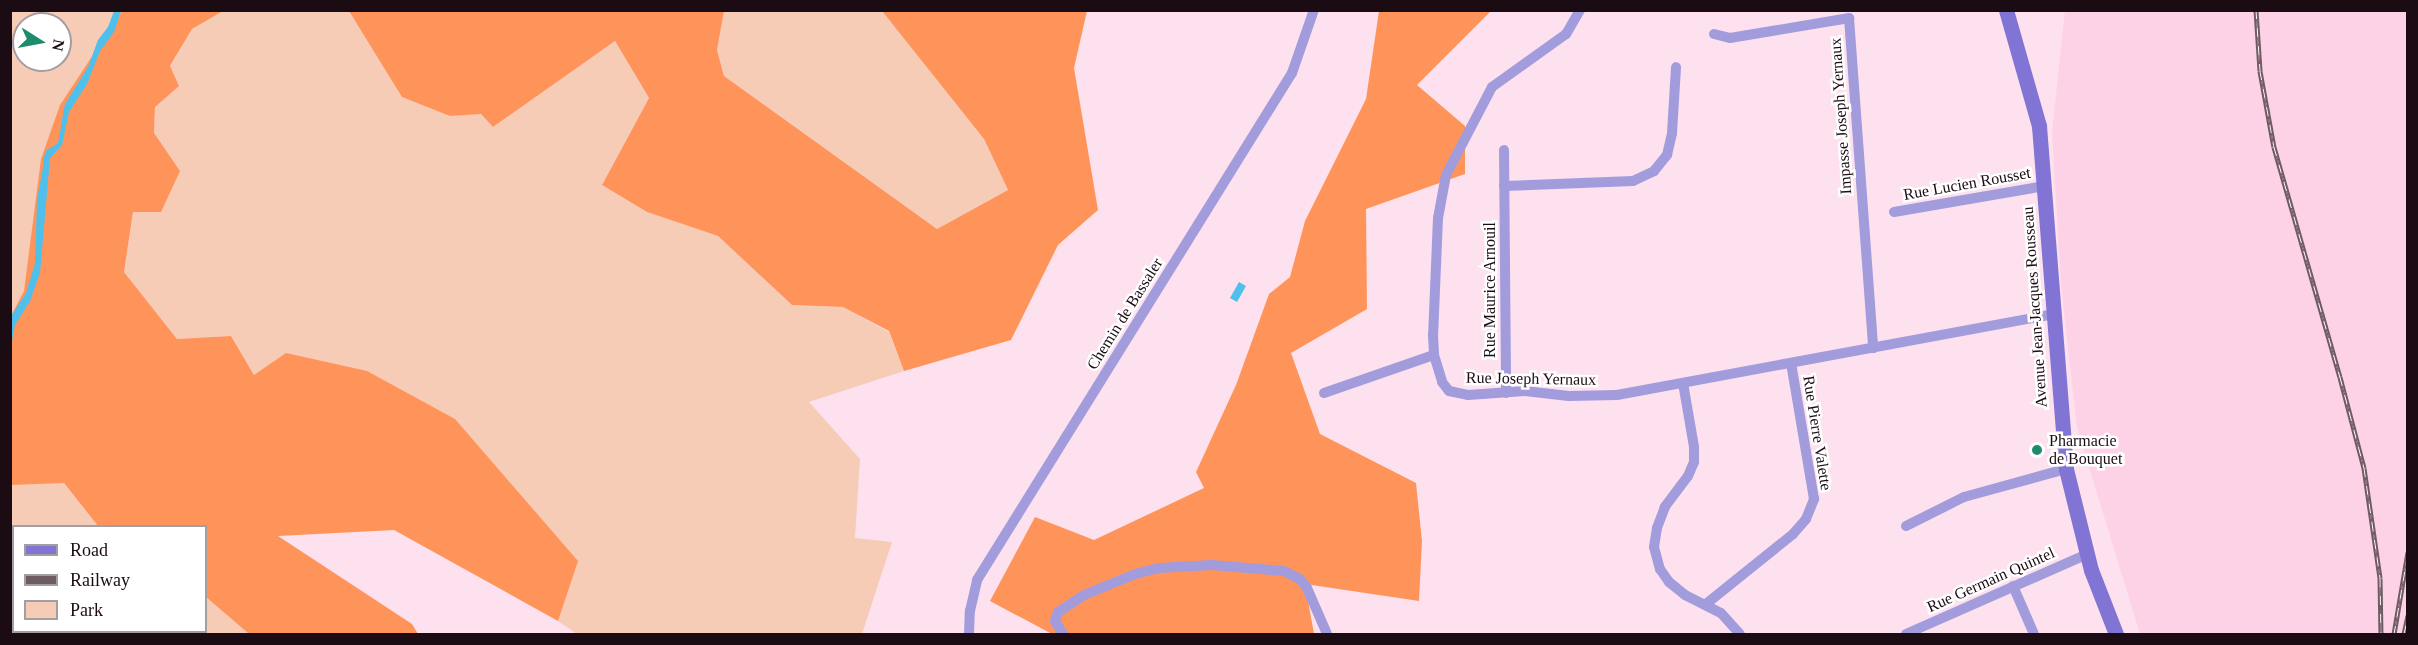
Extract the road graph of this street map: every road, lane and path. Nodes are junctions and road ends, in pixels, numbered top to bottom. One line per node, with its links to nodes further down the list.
1 (1314, 10): 22 (street, Chemin de Bassaler)
2 (1580, 10): 12 (street, Rue Joseph Yernaux)
3 (2006, 10): 8 (main road, Avenue Jean-Jacques Rousseau)
4 (1714, 33): 11 (street, Impasse Joseph Yernaux)
5 (1676, 67): 7 (street)
6 (1504, 150): 7 (street, Rue Maurice Arnouil)
7 (1504, 186): 16 (street, Rue Maurice Arnouil)
8 (2045, 186): 9 (street, Rue Lucien Rousset); 10 (main road, Avenue Jean-Jacques Rousseau)
9 (1894, 212)
10 (2053, 314): 11 (street, Rue Joseph Yernaux); 17 (main road, Avenue Jean-Jacques Rousseau)
11 (1873, 348): 13 (street, Rue Joseph Yernaux)
12 (1434, 355): 15 (street); 16 (street, Rue Joseph Yernaux)
13 (1791, 363): 14 (street, Rue Joseph Yernaux); 21 (street, Rue Pierre Valette)
14 (1683, 383): 16 (street, Rue Joseph Yernaux); 21 (street)
15 (1324, 393)
16 (1506, 393)
17 (2066, 469): 18 (street); 19 (main road, Avenue Jean-Jacques Rousseau)
18 (1906, 526)
19 (2087, 554): 20 (street, Rue Germain Quintel); 28 (main road, Avenue Jean-Jacques Rousseau)
20 (2013, 586): 26 (street, Rue Germain Quintel); 27 (street)
21 (1706, 604): 25 (street)
22 (969, 634)
23 (1063, 634): 24 (street)
24 (1328, 634)
25 (1740, 634)
26 (1906, 634)
27 (2034, 634)
28 (2116, 634)

